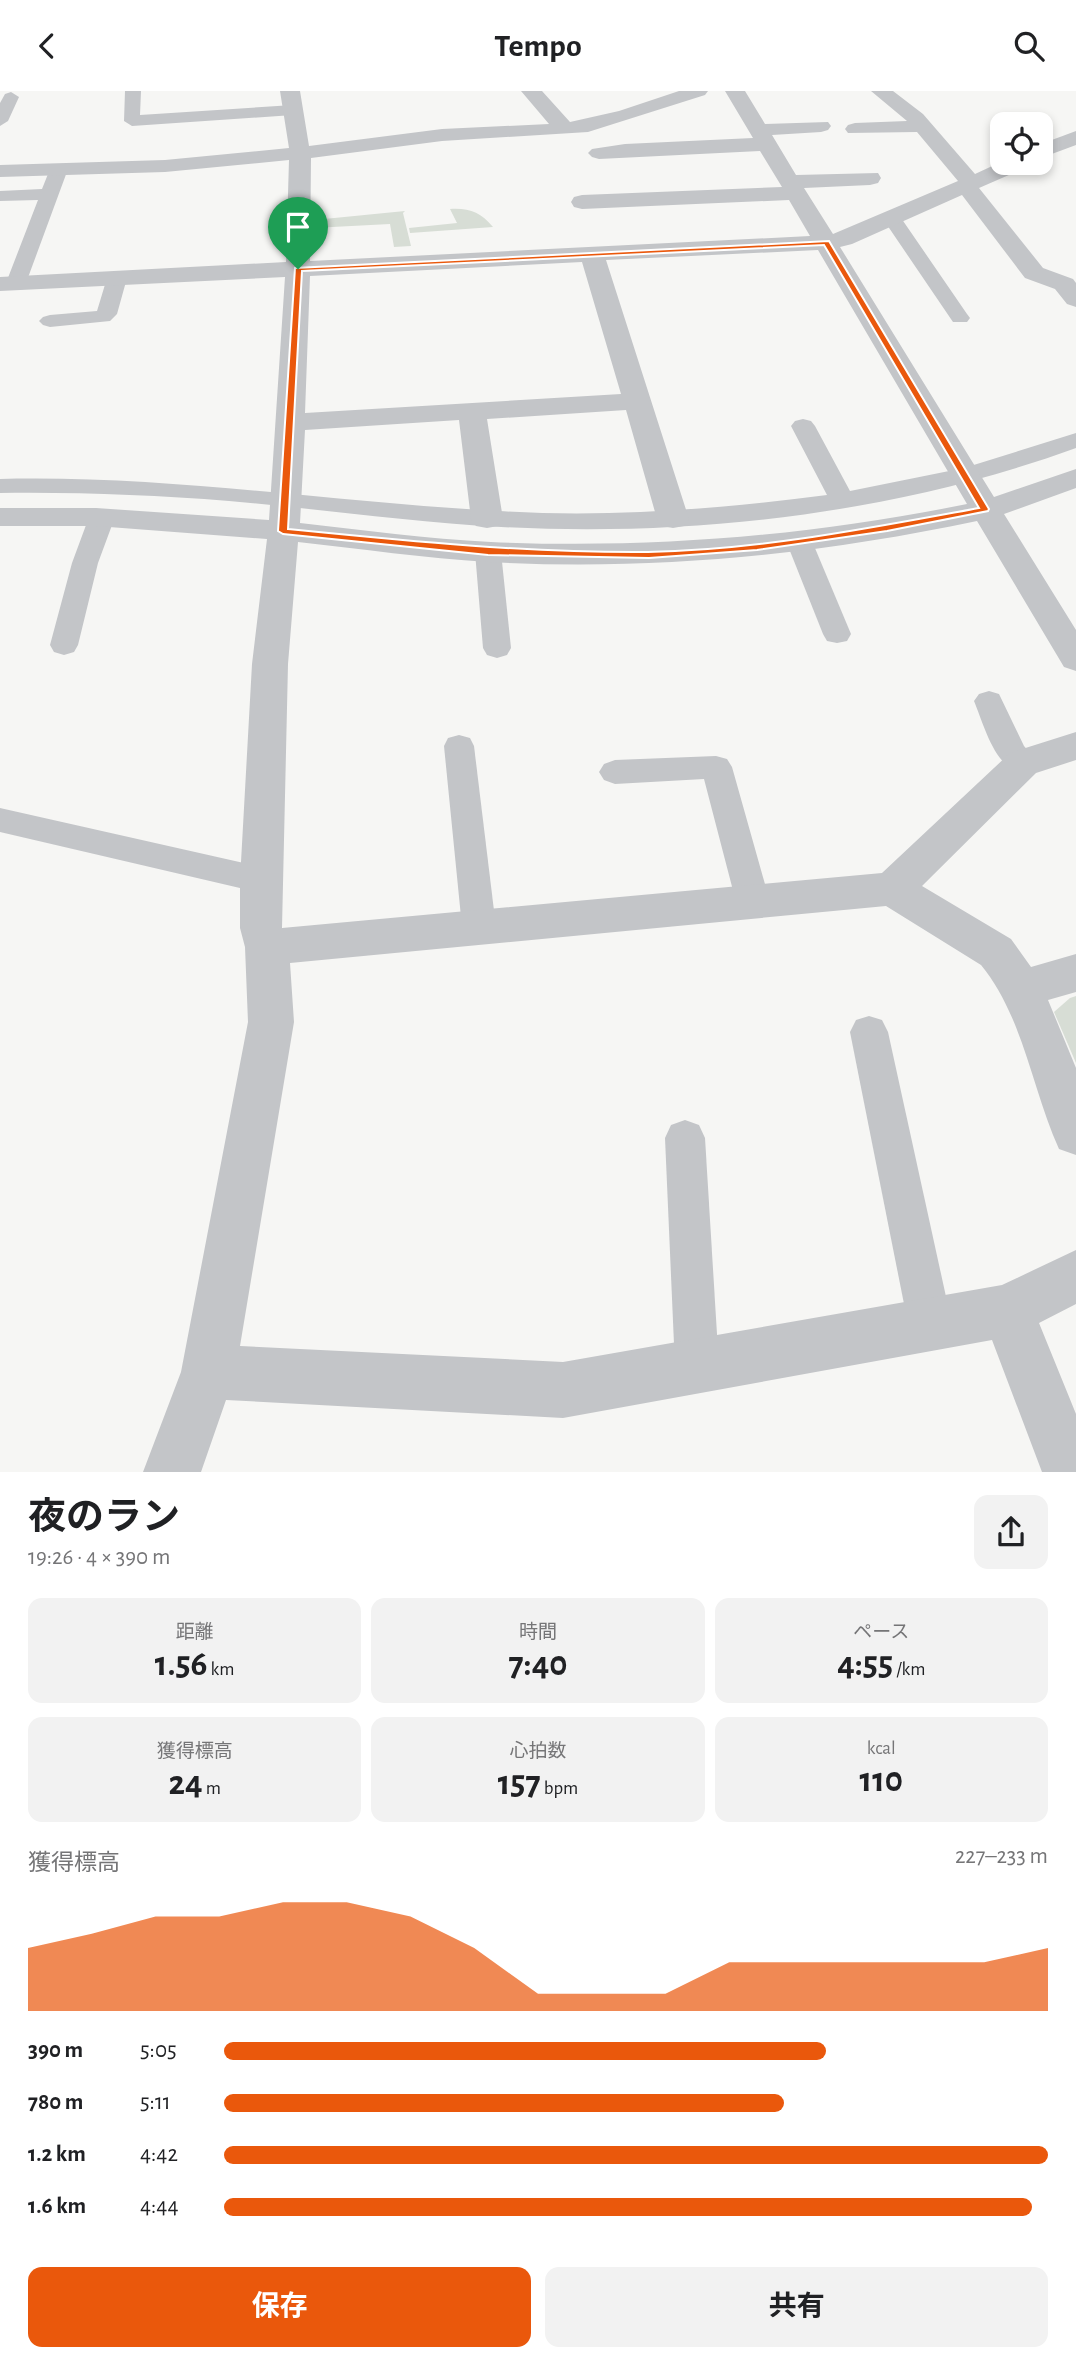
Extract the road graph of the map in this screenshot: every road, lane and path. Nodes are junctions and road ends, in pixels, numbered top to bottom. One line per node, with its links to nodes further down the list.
1 (133, 91): 8 (lane)
2 (531, 91): 13 (street)
3 (698, 91): 9 (street)
4 (735, 91): 16 (street)
5 (881, 91): 15 (street)
6 (11, 97): 11 (lane)
7 (611, 99): 9 (street)
8 (291, 100): 20 (street)
9 (626, 115): 13 (street)
10 (943, 117): 15 (street)
11 (0, 121)
12 (821, 126): 16 (street)
13 (565, 129): 20 (street)
14 (855, 129): 15 (street)
15 (925, 129): 18 (street); 22 (street)
16 (764, 137): 21 (street); 29 (street)
17 (1076, 137): 19 (street)
18 (879, 143)
19 (1053, 147)
20 (300, 153): 24 (street); 36 (street)
21 (599, 153)
22 (953, 162): 23 (street); 28 (street)
23 (923, 164)
24 (58, 169): 25 (street); 30 (lane)
25 (0, 171)
26 (990, 175): 28 (street)
27 (870, 178): 29 (street)
28 (968, 184): 33 (street); 39 (street)
29 (793, 188): 32 (street); 34 (street)
30 (50, 194): 31 (lane); 38 (lane)
31 (0, 196)
32 (582, 202)
33 (892, 219): 34 (street); 40 (lane)
34 (827, 242): 35 (street); 47 (street)
35 (592, 254): 36 (street); 42 (street)
36 (298, 269): 37 (street); 44 (street)
37 (117, 278): 38 (street); 41 (lane)
38 (8, 284)
39 (1076, 299)
40 (960, 318)
41 (50, 321)
42 (638, 401): 43 (street); 56 (street)
43 (472, 411): 44 (street); 55 (street)
44 (291, 422): 52 (street)
45 (803, 426): 50 (lane)
46 (1076, 440): 47 (lane)
47 (967, 476): 50 (lane); 51 (street)
48 (1073, 483): 51 (street)
49 (0, 487): 52 (lane)
50 (842, 500): 56 (lane)
51 (985, 509): 57 (street); 62 (street)
52 (285, 515): 54 (street); 55 (lane); 58 (street); 69 (street)
53 (0, 517): 54 (street)
54 (102, 517): 60 (lane)
55 (487, 519): 56 (lane)
56 (673, 519)
57 (799, 541): 58 (street); 59 (lane)
58 (488, 552): 61 (lane)
59 (837, 635)
60 (64, 645)
61 (497, 647)
62 (1076, 659)
63 (989, 701): 66 (lane)
64 (459, 746): 72 (lane)
65 (1076, 746): 66 (street)
66 (1023, 763): 70 (street)
67 (615, 772): 71 (lane)
68 (0, 820): 69 (lane)
69 (261, 880): 73 (street)
70 (892, 889): 71 (street); 75 (street)
71 (753, 902): 72 (street)
72 (479, 927): 73 (street)
73 (267, 947): 83 (street)
74 (1076, 973): 75 (street)
75 (1021, 989): 77 (street)
76 (869, 1032): 81 (lane)
77 (1076, 1133)
78 (685, 1139): 82 (lane)
79 (1076, 1276): 80 (street)
80 (1007, 1311): 81 (street); 85 (street)
81 (930, 1324): 82 (street)
82 (697, 1367): 83 (street)
83 (208, 1372): 84 (street)
84 (172, 1472)
85 (1071, 1472)

